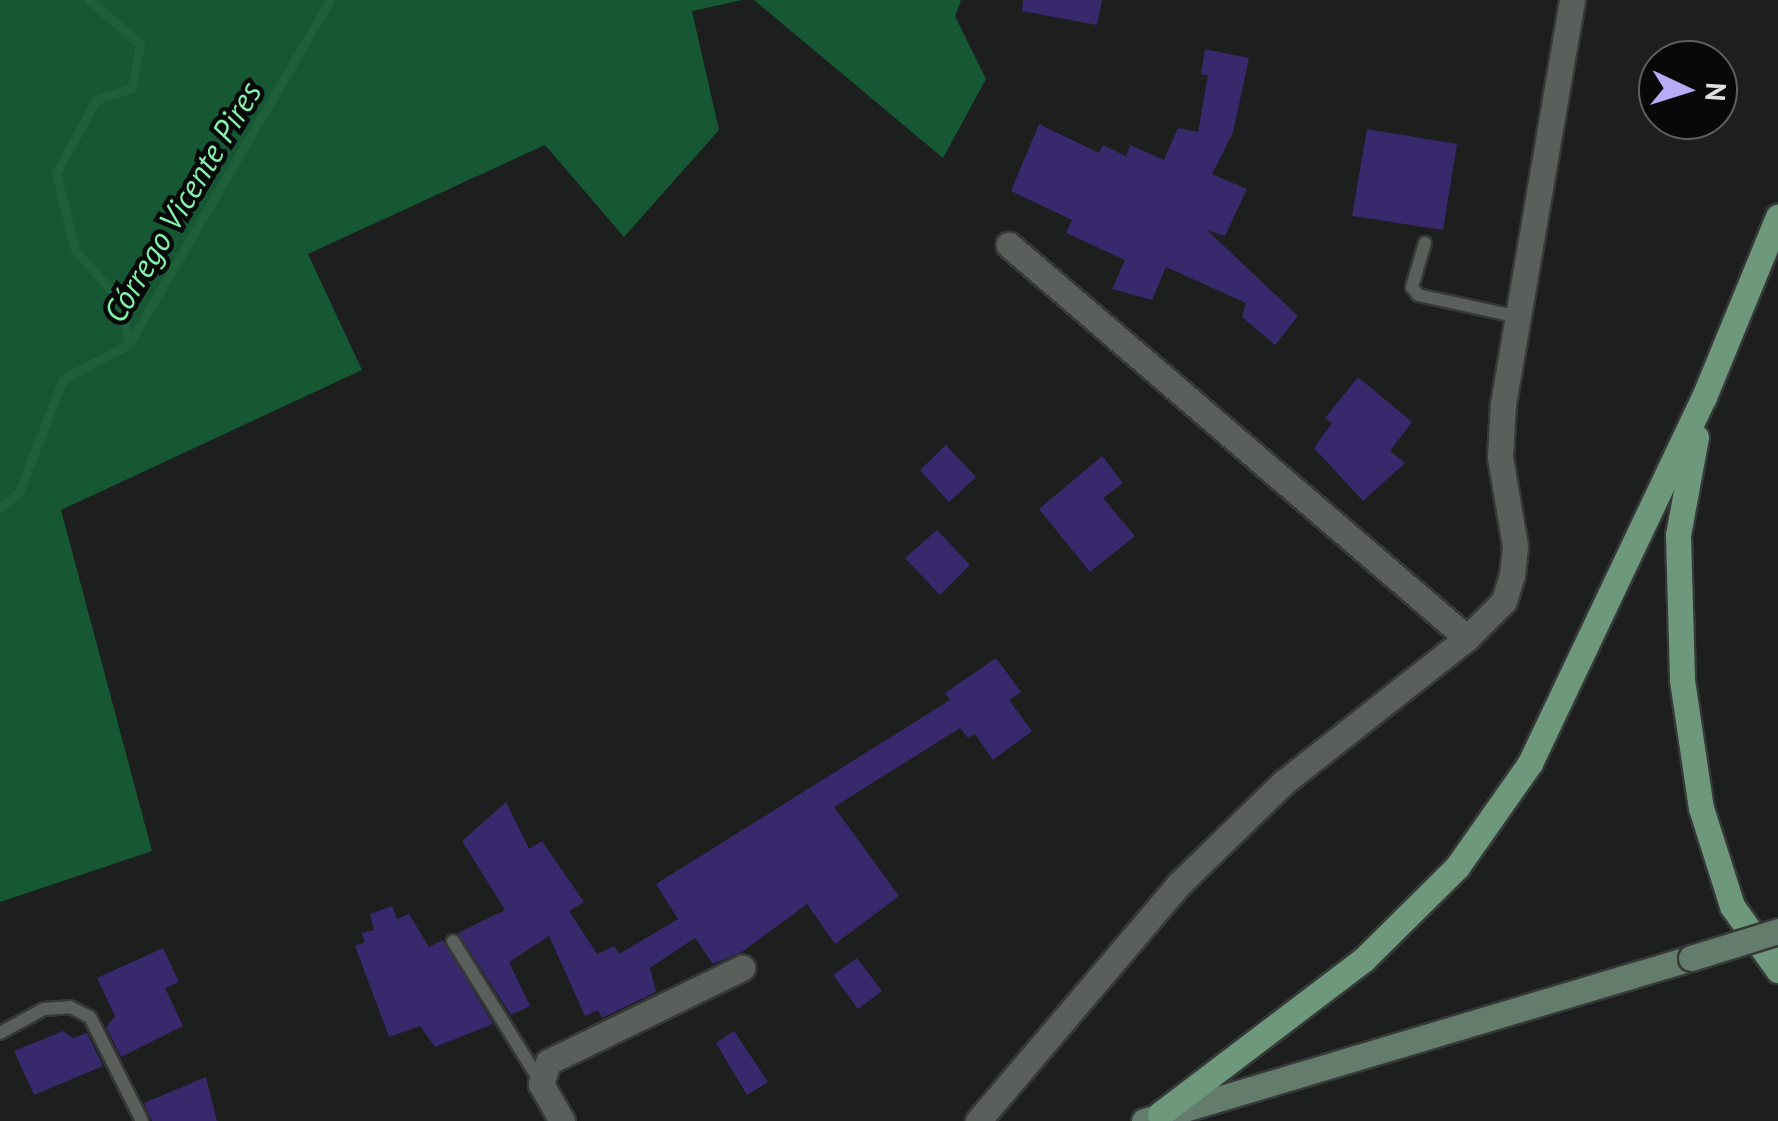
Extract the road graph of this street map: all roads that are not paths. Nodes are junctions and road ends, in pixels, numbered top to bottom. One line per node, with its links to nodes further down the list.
1 (1572, 0): 5 (street)
2 (1778, 217): 6 (main road)
3 (1425, 243): 5 (lane)
4 (1009, 245): 7 (street)
5 (1519, 316): 7 (street)
6 (1704, 397): 11 (main road); 14 (main road)
7 (1468, 638): 17 (street)
8 (1778, 931): 14 (main road, bridge)
9 (453, 941): 13 (lane)
10 (742, 968): 13 (street)
11 (1778, 970)
12 (0, 1033): 15 (lane)
13 (541, 1084): 16 (street)
14 (1152, 1118)
15 (142, 1121)
16 (562, 1121)
17 (978, 1121)

